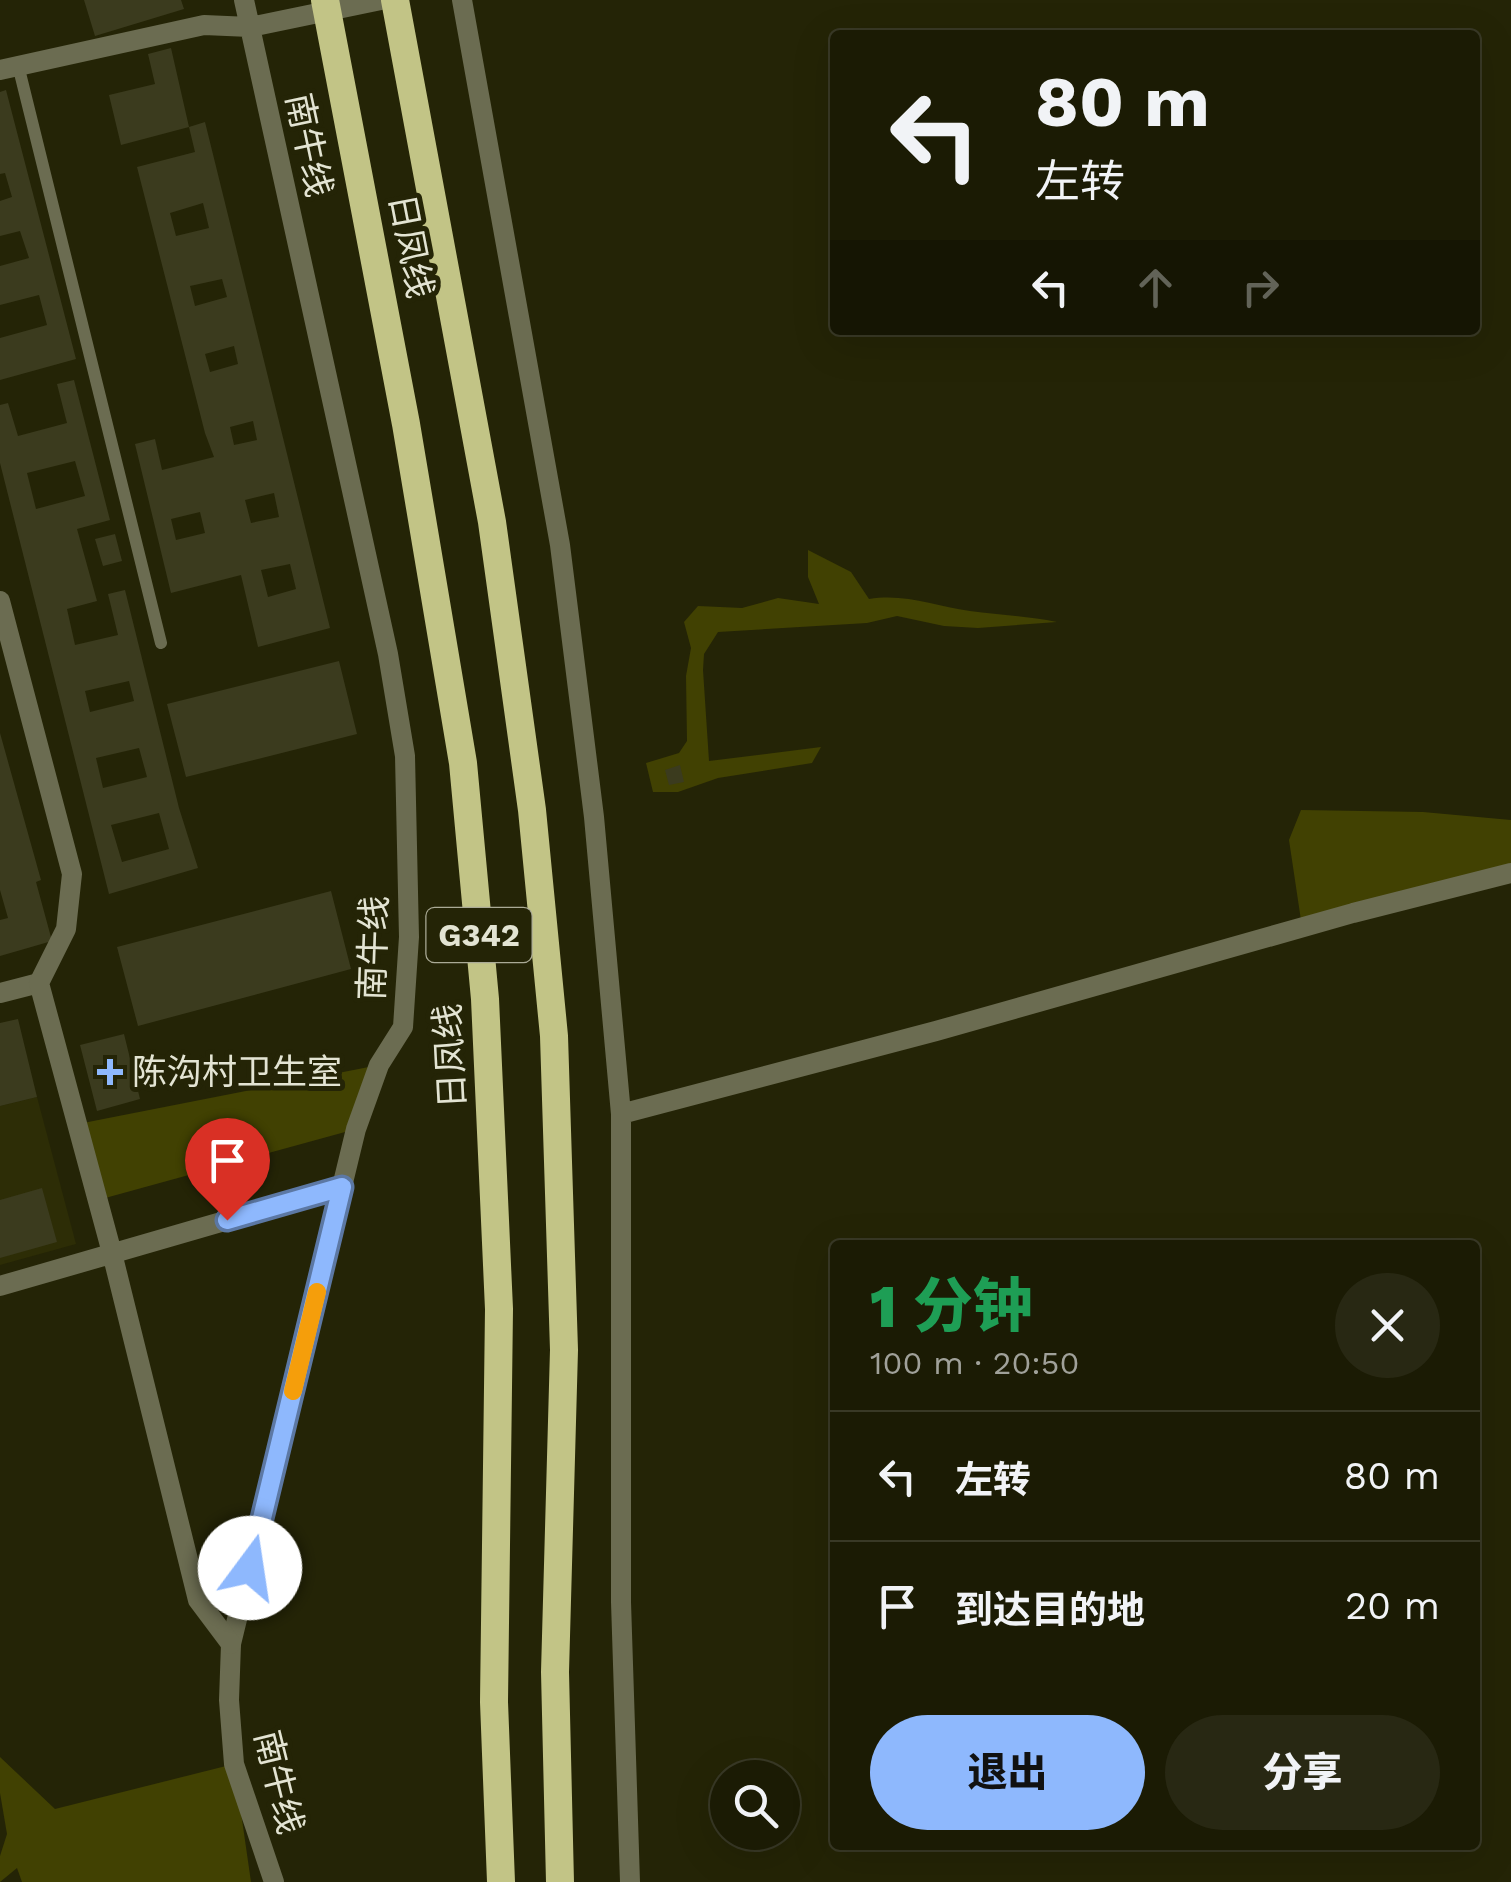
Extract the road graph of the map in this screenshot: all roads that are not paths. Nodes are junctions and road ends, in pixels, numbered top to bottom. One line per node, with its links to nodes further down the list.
1 (244, 0): 6 (street, 南牛线)
2 (381, 0): 5 (street)
3 (395, 0): 20 (highway, 日凤线 / G342)
4 (462, 0): 13 (street)
5 (326, 6): 6 (street); 19 (highway, 日凤线 / G342)
6 (250, 27): 7 (street); 14 (street, 南牛线)
7 (9, 68): 9 (lane)
8 (0, 601): 11 (street)
9 (161, 643)
10 (1511, 873): 13 (street)
11 (40, 983): 12 (street); 15 (street)
12 (0, 993)
13 (621, 1114): 21 (street)
14 (342, 1187): 15 (street); 17 (street, 南牛线)
15 (112, 1253): 16 (street); 17 (street)
16 (0, 1286)
17 (232, 1644): 18 (street, 南牛线)
18 (274, 1882)
19 (501, 1882)
20 (560, 1882)
21 (630, 1882)

